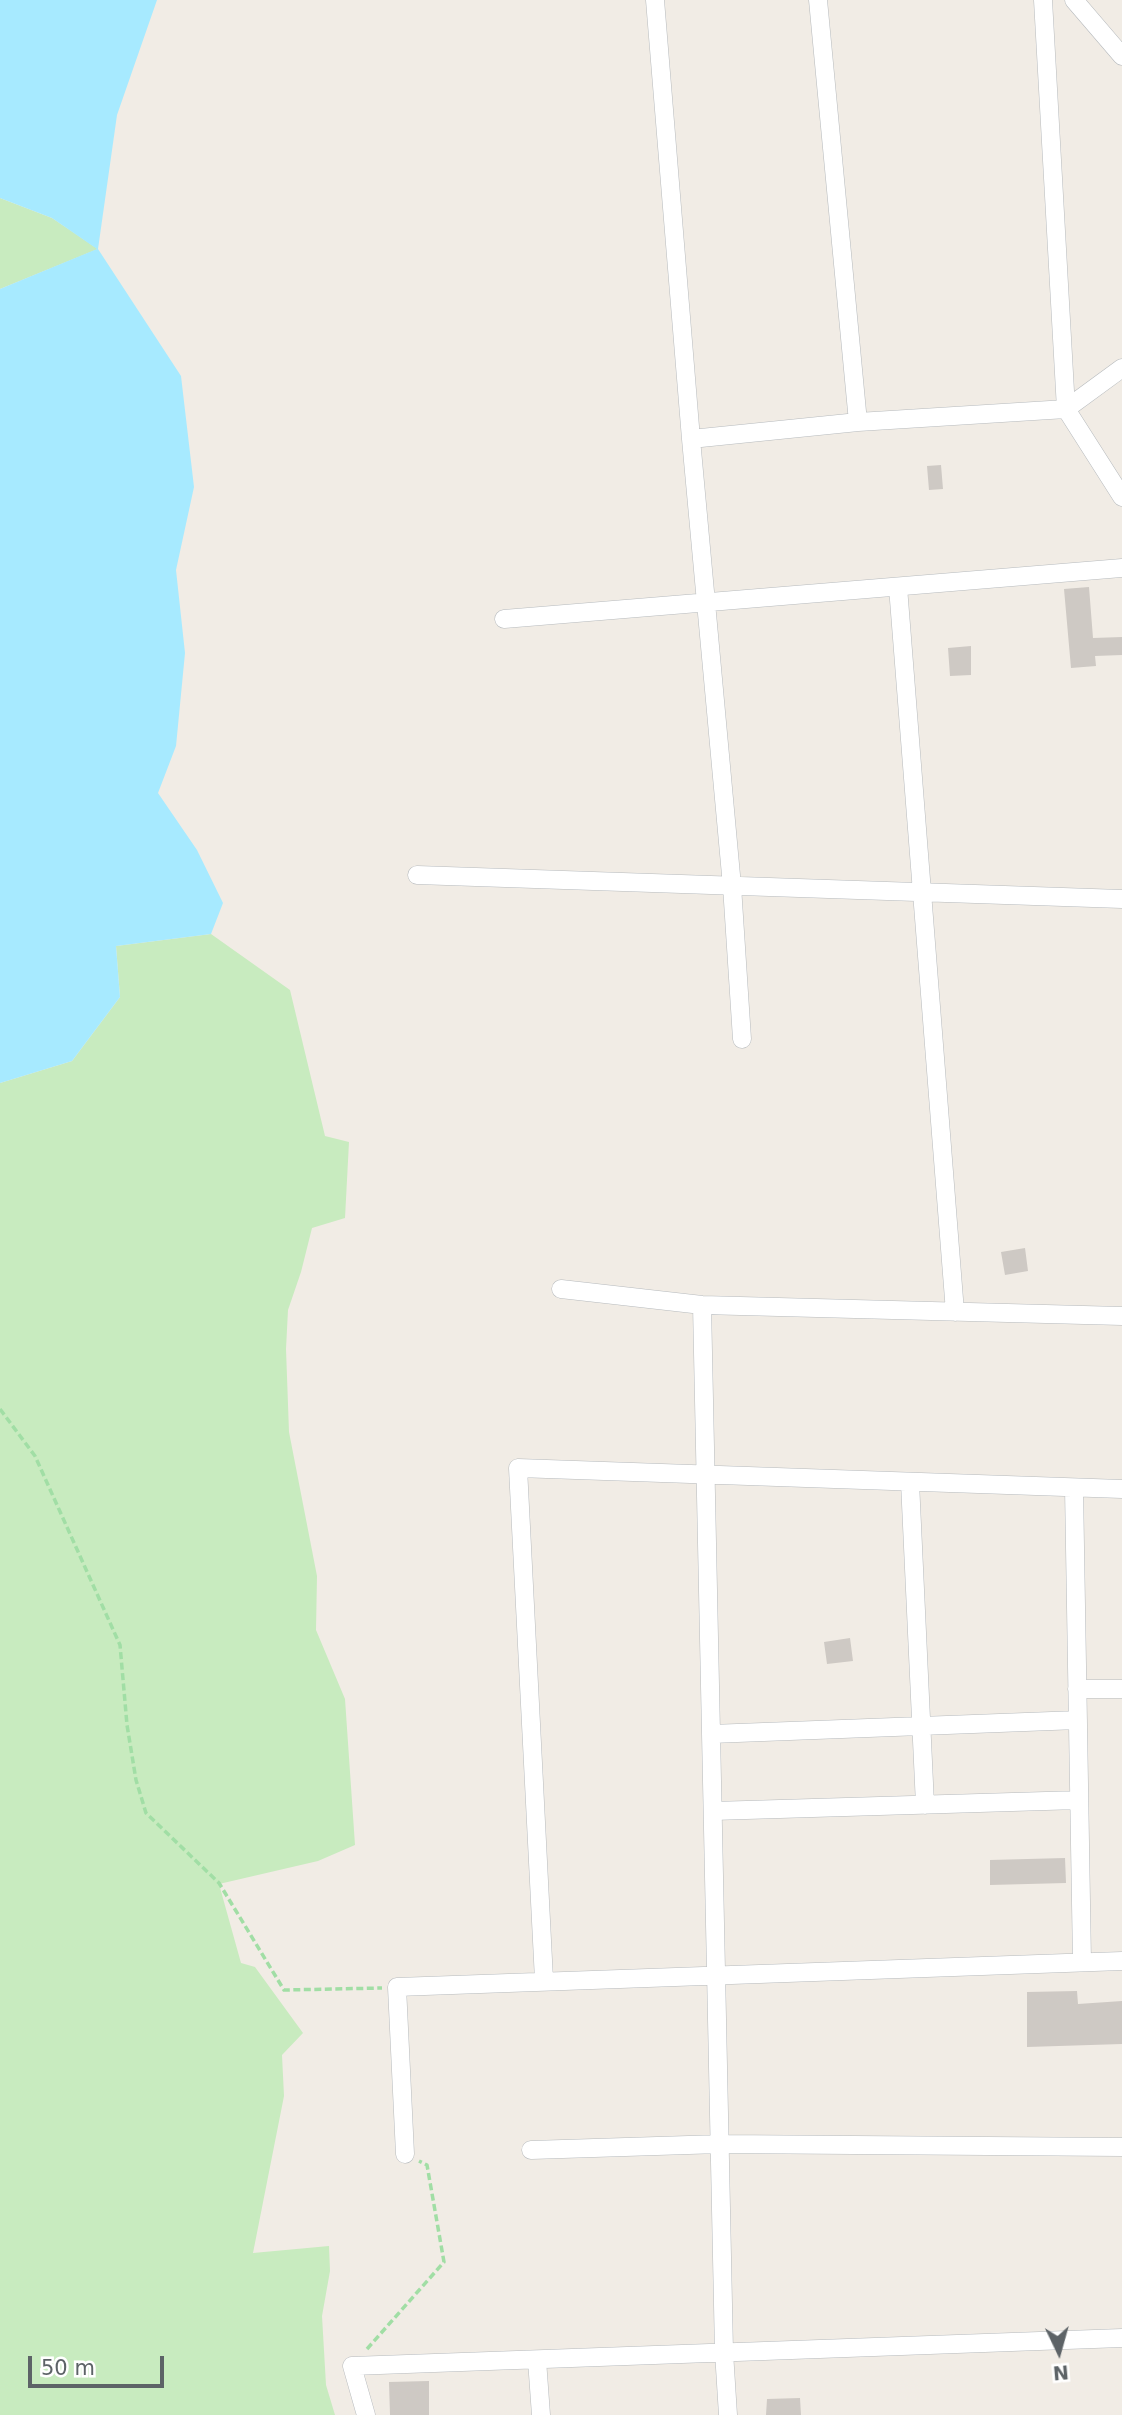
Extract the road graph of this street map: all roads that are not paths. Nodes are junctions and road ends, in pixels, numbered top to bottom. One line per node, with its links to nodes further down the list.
1 (655, 0): 9 (street)
2 (818, 0): 8 (street)
3 (1043, 0): 7 (street)
4 (1074, 0): 5 (street)
5 (1122, 56)
6 (1122, 368): 7 (street)
7 (1066, 409): 8 (street); 10 (street)
8 (858, 422): 9 (street)
9 (691, 439): 13 (street)
10 (1122, 498)
11 (1122, 568): 12 (street)
12 (898, 587): 13 (street); 17 (street)
13 (707, 604): 14 (street); 16 (street)
14 (504, 620)
15 (417, 875): 16 (street)
16 (732, 886): 17 (street); 19 (street)
17 (922, 892): 18 (street); 22 (street)
18 (1122, 899)
19 (742, 1039)
20 (561, 1289): 21 (street)
21 (702, 1305): 22 (street); 24 (street)
22 (955, 1312): 23 (street)
23 (1122, 1316)
24 (706, 1475): 25 (street); 32 (street); 39 (street)
25 (910, 1482): 26 (street); 31 (street)
26 (1074, 1488): 27 (street); 28 (street)
27 (1122, 1489)
28 (1077, 1689): 29 (street); 30 (street)
29 (1122, 1689)
30 (1078, 1720): 31 (street); 33 (street)
31 (922, 1726): 32 (street); 34 (street)
32 (711, 1734): 35 (street)
33 (1079, 1800): 34 (street); 37 (street)
34 (925, 1805): 35 (street)
35 (713, 1811): 38 (street)
36 (1122, 1961): 37 (street)
37 (1082, 1962): 38 (street)
38 (716, 1974): 39 (street); 40 (street)
39 (544, 1980): 43 (street)
40 (720, 2144): 41 (street); 42 (street); 45 (street)
41 (1122, 2147)
42 (531, 2150)
43 (405, 2154)
44 (1122, 2338): 45 (street)
45 (724, 2352): 46 (street); 49 (street)
46 (537, 2360): 47 (street); 48 (street)
47 (366, 2415)
48 (541, 2415)
49 (728, 2415)

